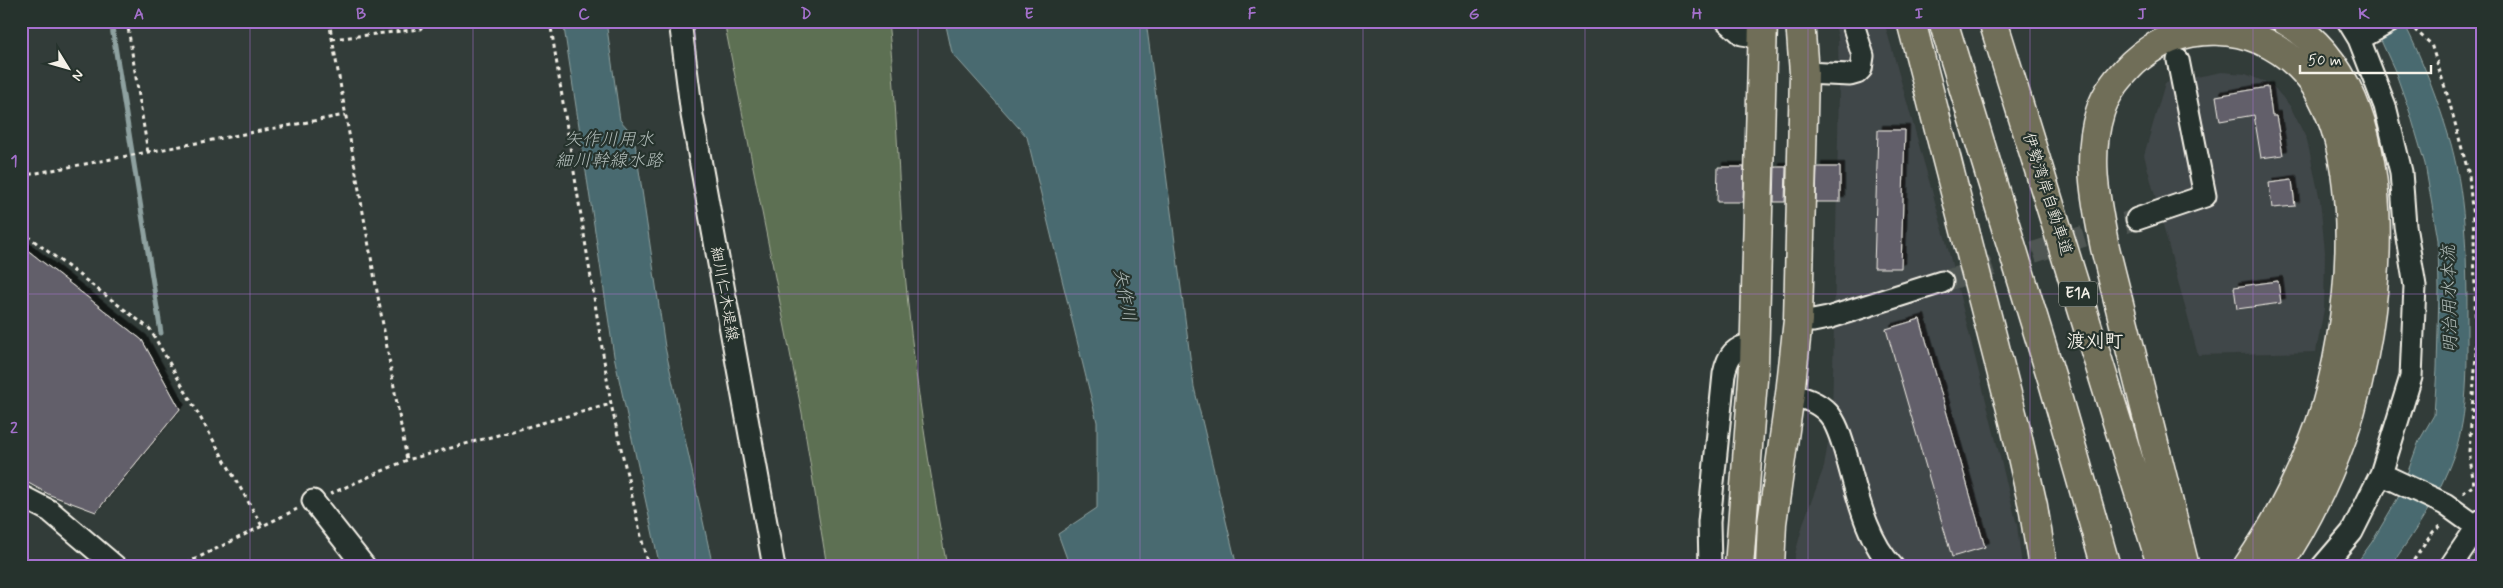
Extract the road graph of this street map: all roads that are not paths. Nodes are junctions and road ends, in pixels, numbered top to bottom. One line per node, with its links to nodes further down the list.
1 (680, 21): 28 (street, 細川仁木堤線)
2 (1727, 21): 10 (street)
3 (1800, 21): 13 (highway)
4 (1852, 21): 13 (street)
5 (1911, 21): 32 (highway)
6 (1943, 21): 33 (highway)
7 (1993, 21): 26 (highway, 伊勢湾岸自動車道 / E1A)
8 (2286, 21): 35 (highway)
9 (2391, 21): 11 (street)
10 (1762, 29): 17 (highway)
11 (2354, 30): 19 (street)
12 (2178, 60): 14 (street)
13 (1804, 72): 16 (highway)
14 (2137, 219)
15 (1942, 282): 16 (street)
16 (1798, 320): 18 (highway)
17 (1754, 344): 29 (street); 30 (highway)
18 (1790, 394): 25 (highway); 31 (street)
19 (2381, 474): 22 (street); 36 (street)
20 (21, 496): 24 (street)
21 (313, 501): 27 (street)
22 (2479, 523): 23 (street)
23 (2466, 558): 37 (street)
24 (115, 566)
25 (1770, 566)
26 (2177, 566): 34 (highway)
27 (365, 567)
28 (774, 567)
29 (1710, 567)
30 (1739, 567)
31 (1893, 567)
32 (2042, 567)
33 (2106, 567)
34 (2247, 567)
35 (2277, 567)
36 (2322, 567)
37 (2450, 567)

